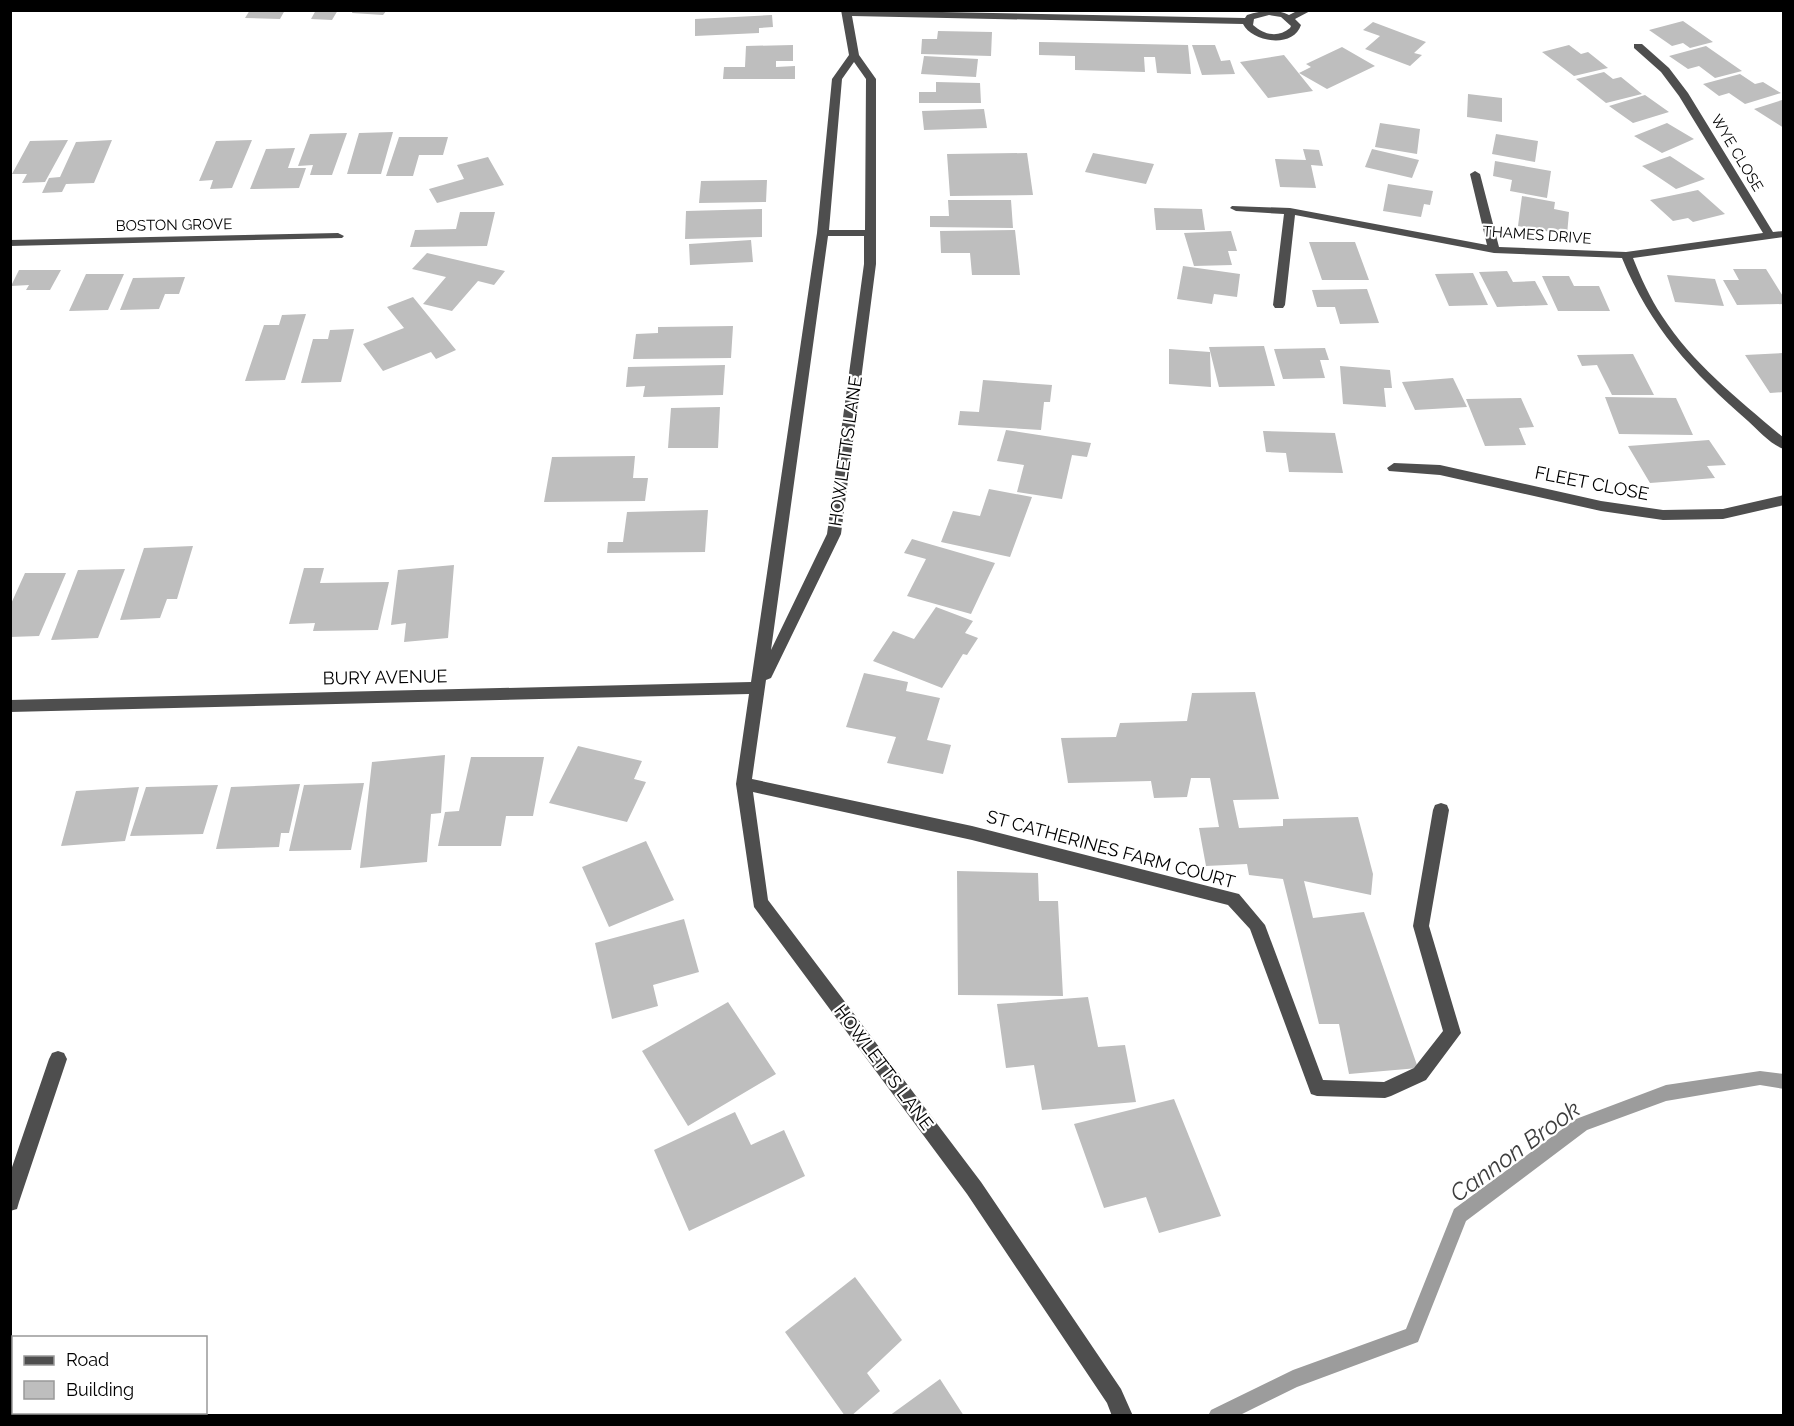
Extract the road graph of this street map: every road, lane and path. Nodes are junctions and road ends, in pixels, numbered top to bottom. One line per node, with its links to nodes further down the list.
1 (1308, 10): 3 (street)
2 (846, 12): 4 (street); 6 (street, HOWLETTS LANE)
3 (1290, 18): 4 (street); 4 (street)
4 (1248, 21)
5 (1638, 46): 14 (street, WYE CLOSE)
6 (854, 55): 10 (street, HOWLETTS LANE); 11 (street, HOWLETTS LANE)
7 (1475, 174): 16 (street)
8 (1236, 208): 9 (street, THAMES DRIVE)
9 (1290, 211): 16 (street, THAMES DRIVE); 18 (street)
10 (823, 232): 11 (street); 22 (street, HOWLETTS LANE)
11 (871, 233): 22 (street, HOWLETTS LANE)
12 (1784, 234): 14 (street, THAMES DRIVE)
13 (338, 236): 15 (street, BOSTON GROVE)
14 (1770, 236): 17 (street, THAMES DRIVE)
15 (10, 243)
16 (1494, 250): 17 (street, THAMES DRIVE)
17 (1626, 255): 19 (street)
18 (1279, 305)
19 (1784, 445)
20 (1394, 468): 21 (street, FLEET CLOSE)
21 (1784, 500)
22 (759, 688): 23 (street, BURY AVENUE); 24 (street, HOWLETTS LANE)
23 (10, 706)
24 (744, 784): 25 (street, ST CATHERINES FARM COURT); 28 (street, HOWLETTS LANE)
25 (1441, 810)
26 (58, 1059): 27 (street)
27 (10, 1202)
28 (1123, 1414)

